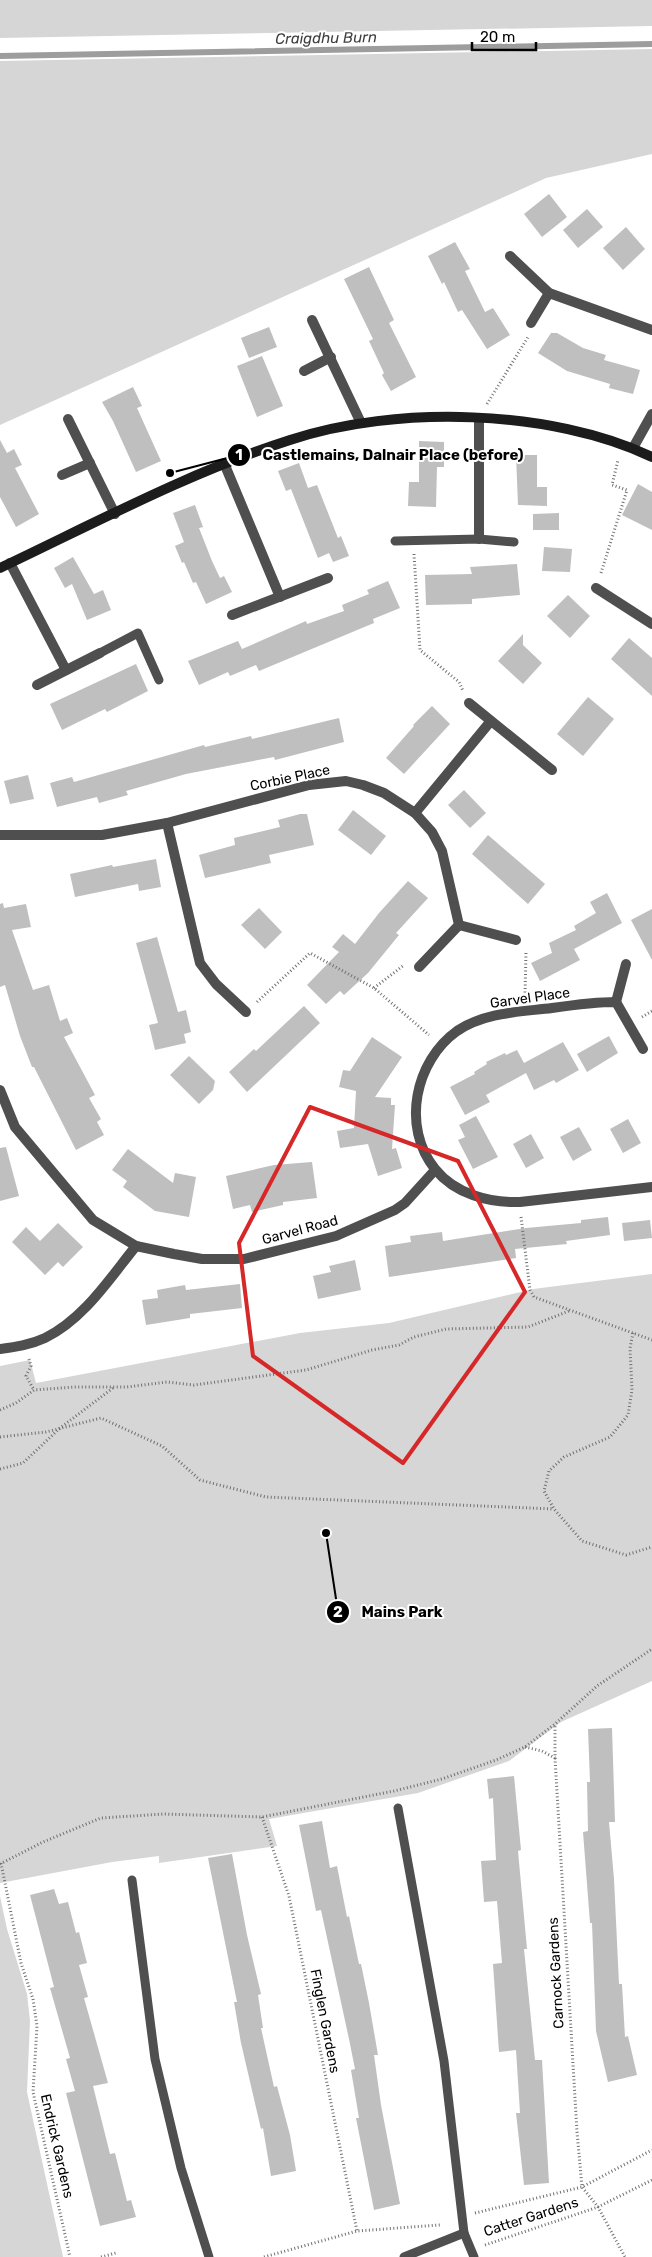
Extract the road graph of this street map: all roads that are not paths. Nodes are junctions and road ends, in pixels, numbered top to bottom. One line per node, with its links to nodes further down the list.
1 (510, 256): 2 (street)
2 (549, 292): 4 (street); 5 (street)
3 (312, 320): 6 (street)
4 (532, 323)
5 (652, 330)
6 (330, 357): 7 (street); 11 (street)
7 (304, 371)
8 (652, 414): 12 (street)
9 (479, 418): 11 (street); 12 (street); 18 (street)
10 (68, 419): 14 (street)
11 (361, 423): 15 (street)
12 (633, 448): 13 (street)
13 (652, 457)
14 (90, 463): 16 (street); 17 (street)
15 (224, 463): 17 (street); 25 (street)
16 (62, 474)
17 (115, 514): 21 (street)
18 (479, 539): 19 (lane); 20 (lane)
19 (395, 541)
20 (514, 542)
21 (10, 563): 22 (street); 29 (street)
22 (0, 568)
23 (328, 578): 25 (street)
24 (596, 588): 27 (street)
25 (280, 597): 26 (street)
26 (232, 615)
27 (652, 624)
28 (100, 653): 29 (street); 30 (lane)
29 (66, 670): 31 (street)
30 (159, 680)
31 (37, 685)
32 (469, 702): 33 (street)
33 (490, 722): 34 (street); 35 (street)
34 (552, 770)
35 (415, 813): 36 (street, Corbie Place); 38 (street, Corbie Place)
36 (167, 823): 37 (street, Corbie Place); 43 (street)
37 (0, 835)
38 (459, 925): 39 (street); 41 (street)
39 (516, 940)
40 (626, 964): 42 (street)
41 (419, 967)
42 (616, 1002): 44 (street); 46 (street, Garvel Place)
43 (246, 1012)
44 (643, 1049)
45 (0, 1090): 48 (street, Garvel Road)
46 (435, 1170): 47 (street); 48 (street, Garvel Road)
47 (652, 1187)
48 (136, 1246): 49 (street)
49 (0, 1349)
50 (398, 1808): 52 (lane)
51 (132, 1880): 54 (lane)
52 (464, 2233): 53 (lane); 55 (lane)
53 (472, 2253)
54 (209, 2257)
55 (404, 2257)

